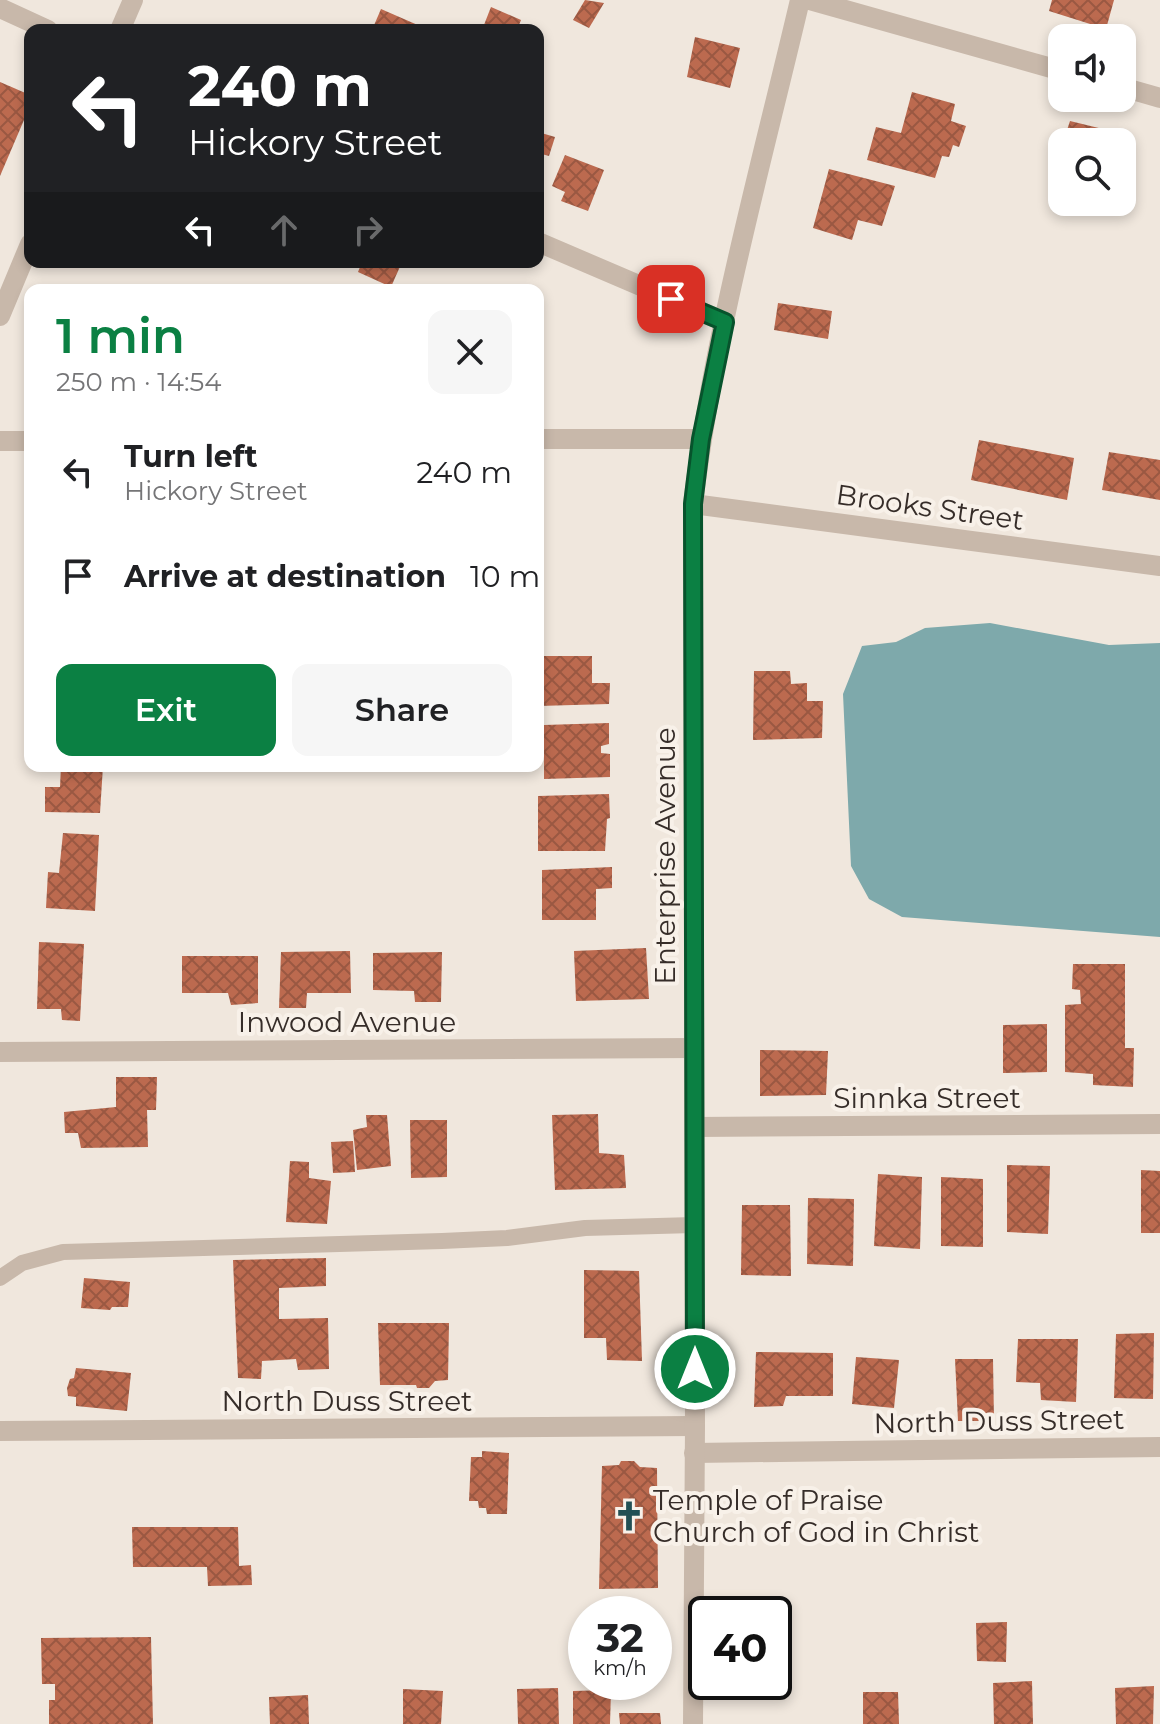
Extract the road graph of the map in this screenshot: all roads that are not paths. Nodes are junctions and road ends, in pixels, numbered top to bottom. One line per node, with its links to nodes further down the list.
1 (133, 0): 6 (street)
2 (800, 0): 13 (street, Enterprise Avenue)
3 (810, 0): 7 (street)
4 (0, 8): 5 (street)
5 (35, 24)
6 (123, 24)
7 (1048, 67)
8 (1136, 91): 9 (street)
9 (1160, 98)
10 (544, 245): 13 (street)
11 (24, 258): 12 (street)
12 (0, 316)
13 (725, 322): 15 (street, Enterprise Avenue)
14 (544, 439): 15 (street)
15 (701, 439): 18 (street, Enterprise Avenue)
16 (0, 441): 17 (street)
17 (24, 441)
18 (693, 504): 19 (street, Brooks Street); 20 (street, Enterprise Avenue)
19 (1160, 566)
20 (694, 1048): 21 (street, Inwood Avenue); 23 (street, Enterprise Avenue)
21 (0, 1052)
22 (1160, 1124): 23 (street, Sinnka Street)
23 (695, 1127): 24 (street, Enterprise Avenue)
24 (694, 1225): 25 (lane); 26 (street, Enterprise Avenue)
25 (0, 1278)
26 (695, 1426): 27 (street, North Duss Street); 29 (street, Enterprise Avenue)
27 (0, 1431)
28 (1160, 1447): 29 (street, North Duss Street)
29 (694, 1453): 30 (street, Enterprise Avenue)
30 (693, 1724)

